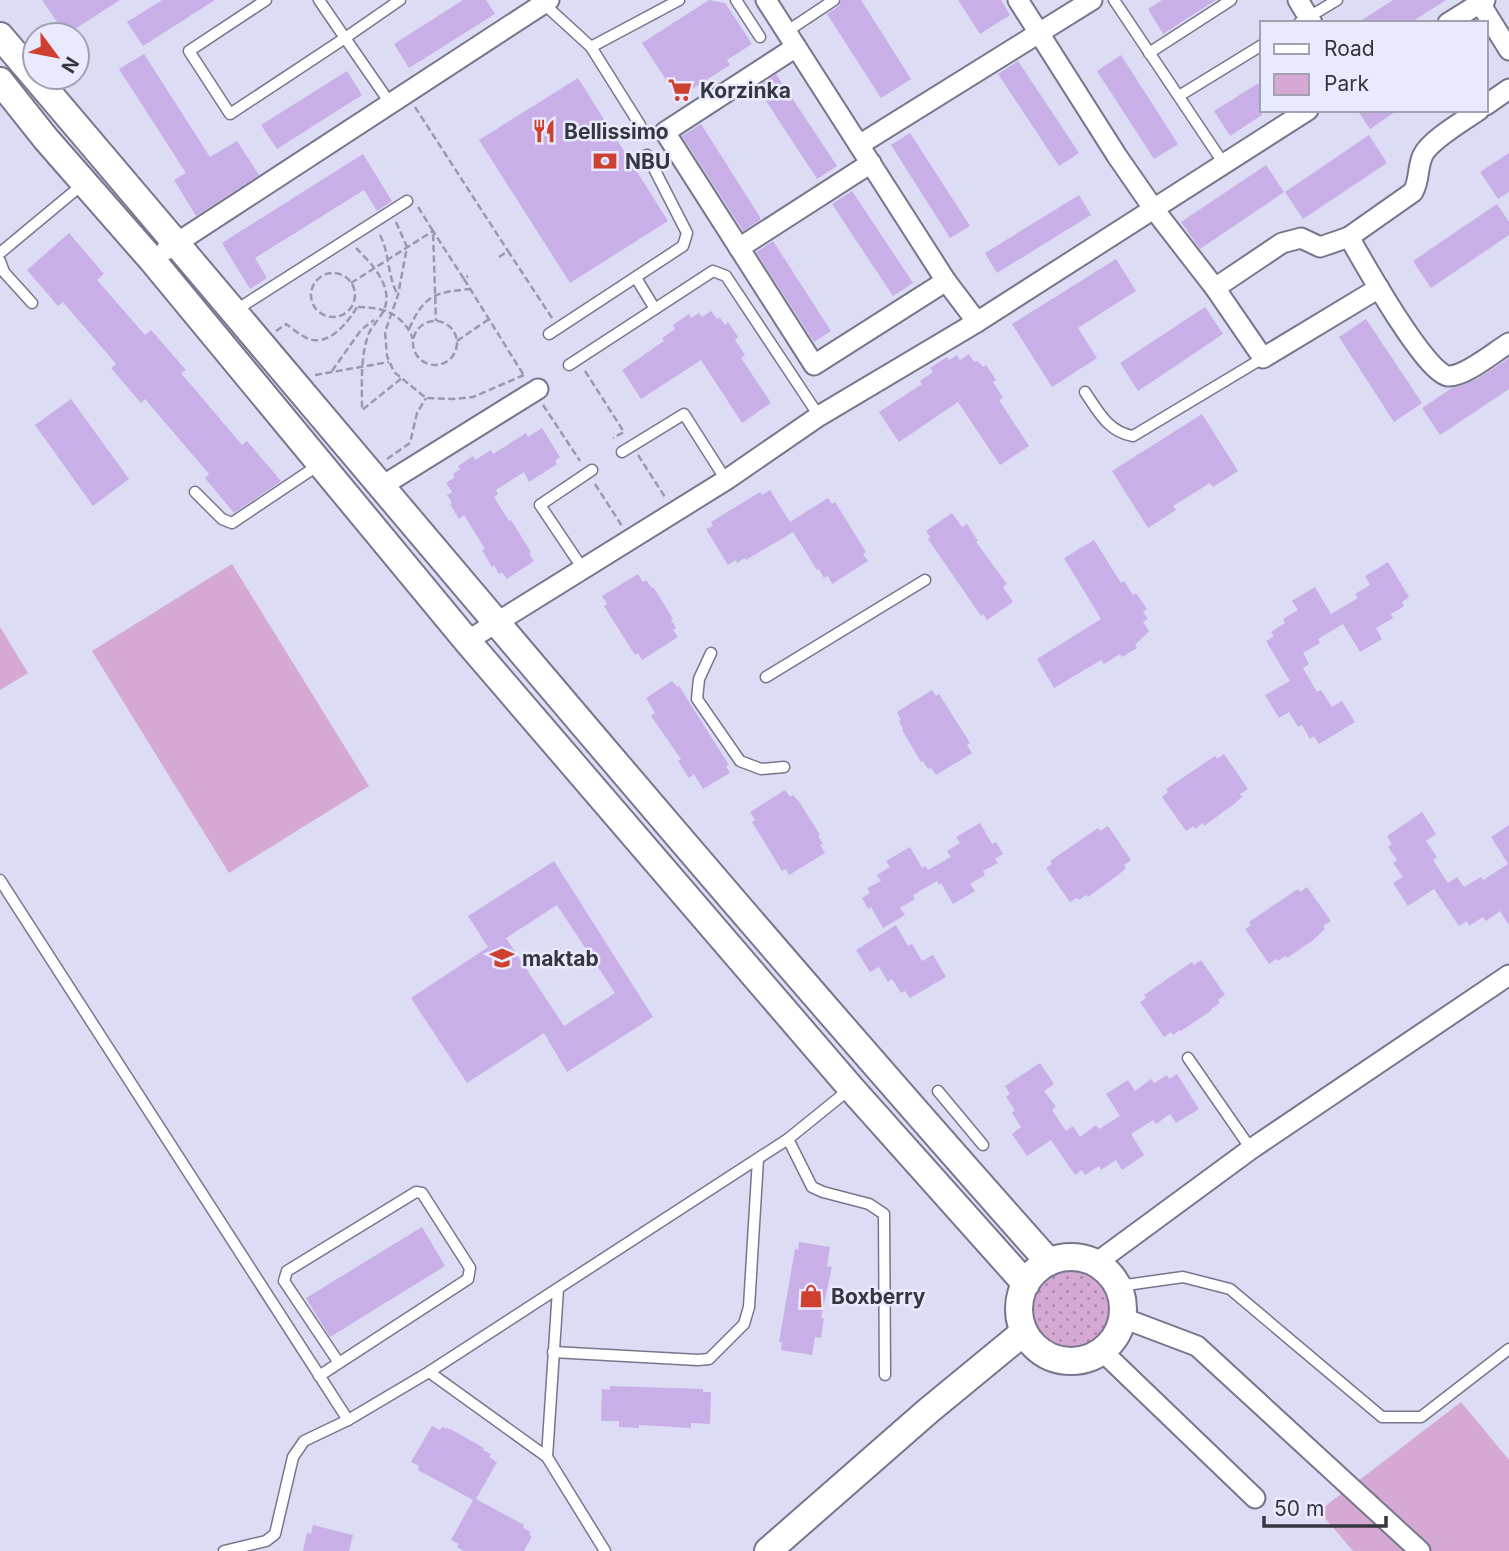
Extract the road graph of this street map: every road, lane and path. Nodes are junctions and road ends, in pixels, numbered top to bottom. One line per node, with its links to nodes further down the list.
1 (266, 0): 21 (lane)
2 (319, 0): 21 (lane)
3 (400, 0): 21 (lane)
4 (679, 0): 24 (lane)
5 (736, 0): 20 (lane)
6 (766, 0): 22 (street)
7 (834, 0): 22 (lane)
8 (1018, 0): 18 (street)
9 (1092, 0): 18 (street)
10 (1114, 0): 26 (lane)
11 (1231, 0): 26 (lane)
12 (1298, 0): 16 (street)
13 (1337, 0): 16 (lane)
14 (1481, 1): 17 (street); 25 (street)
15 (547, 2): 24 (lane); 30 (street)
16 (1307, 21)
17 (1451, 21)
18 (1038, 33): 37 (street); 43 (street)
19 (0, 36): 34 (street)
20 (760, 37)
21 (345, 38): 30 (lane)
22 (791, 40): 37 (street); 51 (street)
23 (1260, 46): 29 (lane)
24 (591, 47): 35 (lane)
25 (1509, 50)
26 (1149, 53): 29 (lane)
27 (0, 81): 36 (street)
28 (1509, 89): 31 (street)
29 (1178, 96): 40 (lane)
30 (398, 98): 49 (street); 52 (path)
31 (1488, 104)
32 (1305, 112): 40 (street)
33 (1476, 112): 47 (street)
34 (70, 118): 36 (street); 49 (street)
35 (640, 125)
36 (46, 139): 41 (street)
37 (859, 145): 39 (street)
38 (647, 155): 59 (lane)
39 (871, 163): 51 (street); 60 (street)
40 (1224, 164): 43 (street)
41 (84, 182): 53 (lane); 55 (street)
42 (407, 201): 44 (lane); 46 (path)
43 (1153, 208): 62 (street); 77 (street)
44 (391, 212): 45 (lane); 50 (path)
45 (374, 223): 48 (lane); 56 (path)
46 (433, 231): 50 (path); 64 (path); 65 (path)
47 (1349, 237): 62 (street); 63 (street)
48 (346, 240): 58 (path); 72 (lane)
49 (176, 243): 55 (street); 72 (street)
50 (407, 247): 56 (path); 66 (path)
51 (739, 248): 60 (street)
52 (508, 251): 54 (path); 78 (path)
53 (0, 253)
54 (499, 257)
55 (152, 260): 102 (street)
56 (388, 260): 58 (path); 66 (path)
57 (0, 261): 67 (lane)
58 (375, 268): 61 (path); 70 (path)
59 (636, 278): 71 (lane); 78 (lane)
60 (946, 281): 77 (street)
61 (351, 283): 68 (path); 68 (path)
62 (1215, 288): 85 (street)
63 (1379, 288): 84 (street); 85 (street)
64 (471, 289): 65 (path); 75 (path)
65 (436, 294): 76 (path); 79 (path)
66 (398, 295): 73 (path)
67 (32, 303)
68 (351, 307): 69 (path)
69 (357, 307): 70 (path); 81 (path)
70 (385, 309): 73 (path); 74 (path)
71 (655, 309): 87 (lane); 97 (lane)
72 (234, 311): 105 (street)
73 (391, 312): 79 (path); 86 (path)
74 (377, 318): 88 (path); 89 (path)
75 (489, 319): 83 (path); 94 (path)
76 (436, 321): 82 (path); 83 (path)
77 (977, 323): 97 (street)
78 (558, 328): 80 (lane)
79 (409, 329): 82 (path)
80 (549, 334)
81 (271, 335)
82 (414, 339): 83 (path)
83 (457, 341)
84 (1509, 343)
85 (1263, 358): 95 (lane)
86 (389, 362): 88 (path); 93 (path)
87 (573, 362): 90 (path)
88 (363, 366): 89 (path); 93 (path)
89 (332, 372): 91 (path)
90 (586, 372): 92 (path); 98 (path)
91 (305, 377)
92 (576, 377)
93 (402, 379): 96 (path)
94 (532, 385): 96 (path); 105 (street)
95 (1085, 392)
96 (426, 398): 105 (path)
97 (819, 416): 104 (street)
98 (624, 432): 99 (path); 100 (path)
99 (613, 438)
100 (632, 446): 101 (lane); 104 (lane); 107 (path)
101 (622, 452)
102 (320, 463): 106 (lane); 111 (street)
103 (592, 471): 108 (lane)
104 (726, 480): 107 (street)
105 (386, 484): 110 (street)
106 (195, 492)
107 (675, 512): 108 (street)
108 (583, 569): 110 (street)
109 (925, 580): 113 (lane)
110 (496, 622): 111 (street); 124 (street)
111 (467, 641): 118 (street)
112 (711, 653): 114 (lane)
113 (766, 677)
114 (784, 768)
115 (0, 880): 137 (lane)
116 (1509, 975): 122 (street)
117 (1188, 1058): 122 (lane)
118 (851, 1088): 120 (lane); 126 (street)
119 (938, 1091): 121 (lane)
120 (788, 1139): 123 (lane); 136 (lane)
121 (983, 1145)
122 (1251, 1149): 125 (street)
123 (758, 1159): 128 (lane); 133 (lane)
124 (1049, 1262): 125 (street); 126 (street)
125 (1096, 1263): 127 (street)
126 (1026, 1284): 130 (street)
127 (1119, 1286): 129 (street); 131 (lane)
128 (558, 1289): 133 (lane); 135 (lane)
129 (1123, 1318): 132 (street); 144 (street)
130 (1024, 1332): 132 (street); 143 (street)
131 (1509, 1349)
132 (1102, 1351): 140 (street)
133 (553, 1352): 139 (lane)
134 (339, 1363): 134 (lane); 137 (lane)
135 (429, 1372): 138 (lane); 139 (lane)
136 (885, 1375)
137 (319, 1376): 138 (lane)
138 (348, 1420): 141 (lane)
139 (547, 1457): 142 (lane)
140 (1255, 1498)
141 (224, 1551)
142 (605, 1551)
143 (768, 1551)
144 (1420, 1551)

